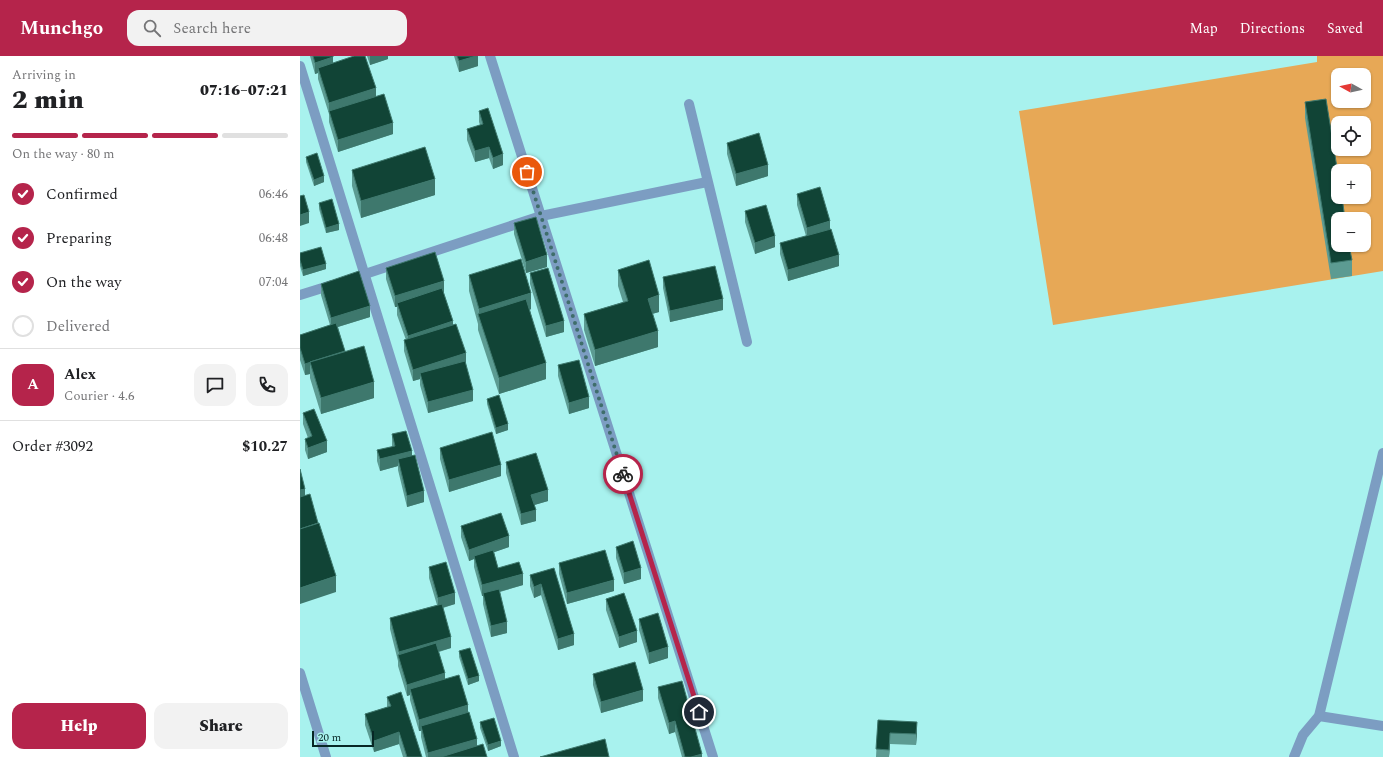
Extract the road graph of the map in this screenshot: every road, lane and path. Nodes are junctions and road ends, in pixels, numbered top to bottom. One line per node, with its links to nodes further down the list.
1 (490, 56): 5 (street)
2 (300, 66): 6 (street)
3 (689, 104): 4 (street)
4 (707, 182): 5 (street); 8 (street)
5 (541, 216): 6 (street); 15 (street)
6 (365, 274): 7 (street); 14 (street)
7 (300, 295)
8 (747, 342)
9 (1383, 453): 11 (street)
10 (300, 673): 13 (street)
11 (1319, 716): 12 (street); 16 (street)
12 (1383, 726)
13 (326, 757)
14 (514, 757)
15 (713, 757)
16 (1294, 757)

